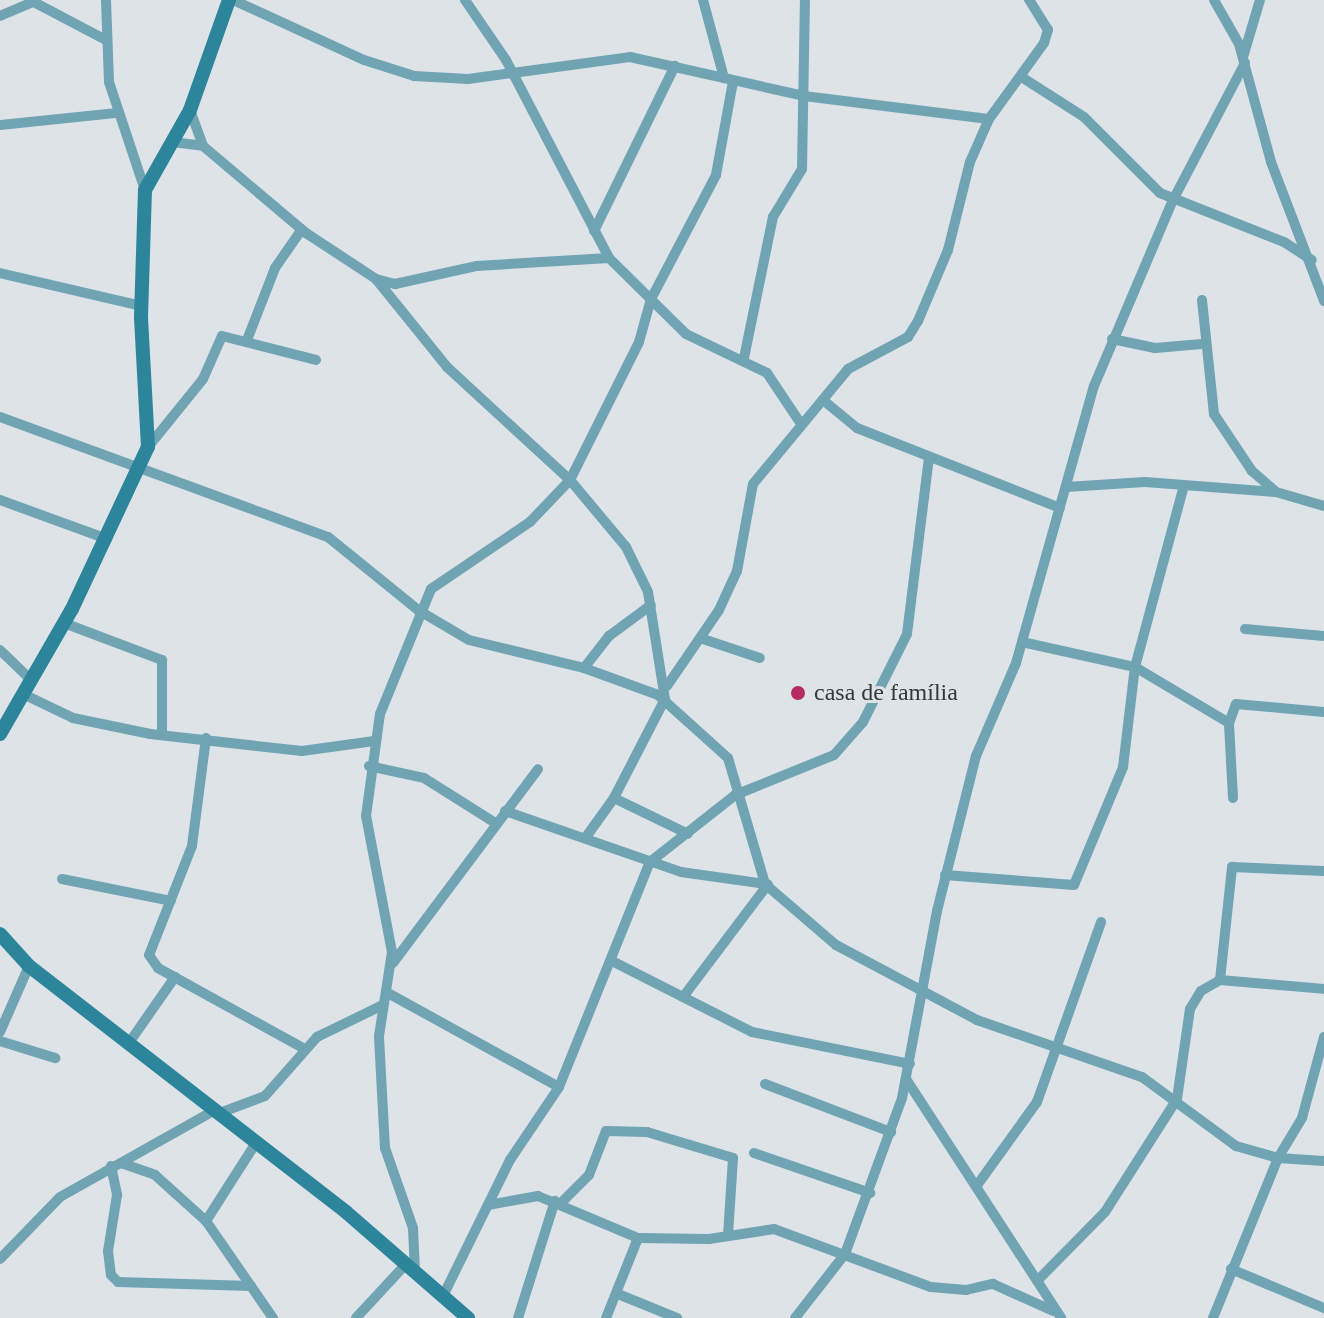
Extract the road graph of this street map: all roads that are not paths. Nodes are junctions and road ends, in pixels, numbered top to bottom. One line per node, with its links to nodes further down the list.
1 (106, 0): 11 (street)
2 (231, 0): 14 (street); 18 (street)
3 (465, 0): 14 (street)
4 (703, 0): 16 (street)
5 (805, 0): 17 (street)
6 (1029, 0): 15 (street)
7 (1214, 0): 12 (street)
8 (1260, 0): 12 (street)
9 (32, 1): 10 (street); 11 (street)
10 (0, 16)
11 (104, 39): 19 (street)
12 (1244, 60): 25 (street); 29 (street)
13 (675, 66): 14 (street); 16 (street); 27 (street)
14 (511, 70): 27 (street)
15 (1023, 78): 20 (street); 25 (street)
16 (729, 80): 17 (street); 34 (street)
17 (804, 96): 20 (street); 41 (street)
18 (190, 110): 22 (street); 23 (street)
19 (117, 113): 21 (street); 24 (street)
20 (989, 119): 43 (street)
21 (0, 125)
22 (172, 142): 23 (street); 24 (street)
23 (203, 146): 26 (street)
24 (145, 190): 37 (street)
25 (1173, 200): 29 (street); 38 (street)
26 (302, 229): 32 (street); 39 (street)
27 (594, 231): 28 (street)
28 (609, 258): 32 (street); 34 (street)
29 (1312, 260): 36 (street)
30 (0, 273): 31 (street)
31 (13, 276): 33 (street); 37 (street)
32 (376, 279): 50 (street)
33 (0, 283)
34 (651, 299): 41 (street); 50 (street)
35 (1202, 300): 40 (street)
36 (1324, 301)
37 (142, 306): 46 (street)
38 (1112, 339): 40 (street); 51 (street)
39 (247, 340): 42 (street); 46 (street)
40 (1202, 344): 49 (street)
41 (744, 358): 45 (street)
42 (316, 360)
43 (823, 400): 45 (street); 47 (street)
44 (0, 417): 48 (street)
45 (799, 421): 64 (street)
46 (148, 447): 48 (street)
47 (929, 457): 57 (street); 82 (street)
48 (142, 468): 58 (street); 60 (street)
49 (1252, 471): 53 (street); 54 (street)
50 (570, 480): 59 (street); 60 (street)
51 (1066, 487): 52 (street); 57 (street)
52 (1183, 489): 54 (street); 68 (street)
53 (1276, 492): 54 (street); 56 (street)
54 (1240, 493)
55 (0, 500): 58 (street)
56 (1324, 506)
57 (1060, 508): 65 (street)
58 (107, 539): 61 (street)
59 (651, 605): 69 (street); 71 (street)
60 (418, 610): 69 (street); 79 (street)
61 (64, 623): 70 (street); 77 (street)
62 (1245, 629): 63 (street)
63 (1324, 636)
64 (700, 638): 67 (street); 71 (street)
65 (1022, 642): 68 (street); 91 (street)
66 (0, 650): 70 (street)
67 (760, 658)
68 (1135, 667): 75 (street); 91 (street)
69 (584, 668): 73 (street)
70 (30, 679): 72 (street)
71 (667, 686): 73 (street)
72 (23, 694): 76 (street); 77 (street)
73 (665, 699): 82 (street); 83 (street)
74 (1324, 712): 75 (street)
75 (1229, 723): 84 (street)
76 (0, 734)
77 (162, 734): 78 (street)
78 (206, 738): 79 (street); 94 (street)
79 (374, 741): 80 (street)
80 (369, 766): 86 (street); 98 (street)
81 (538, 769): 85 (street)
82 (735, 795): 87 (street); 93 (street)
83 (614, 798): 87 (street); 88 (street)
84 (1233, 798)
85 (505, 811): 86 (street); 88 (street)
86 (494, 822): 98 (street)
87 (688, 834): 89 (street)
88 (586, 837): 89 (street)
89 (650, 862): 93 (street); 97 (street)
90 (1324, 871): 101 (street)
91 (945, 875): 103 (street)
92 (62, 879): 94 (street)
93 (767, 884): 103 (street); 105 (street)
94 (171, 901): 100 (street)
95 (1101, 922): 111 (street)
96 (0, 934): 99 (street)
97 (612, 961): 105 (street); 117 (street)
98 (392, 965): 104 (street)
99 (29, 966): 107 (street); 109 (street)
100 (175, 977): 109 (street); 112 (street)
101 (1220, 980): 102 (street); 118 (street)
102 (1324, 989)
103 (923, 990): 111 (street); 114 (street)
104 (386, 992): 106 (street); 117 (street)
105 (683, 997): 114 (street)
106 (383, 1005): 112 (street); 135 (street)
107 (0, 1032)
108 (1324, 1037): 123 (street)
109 (131, 1040): 119 (street)
110 (0, 1041): 113 (street)
111 (1052, 1048): 118 (street); 126 (street)
112 (305, 1049): 119 (street)
113 (55, 1058)
114 (910, 1064): 115 (street)
115 (906, 1079): 120 (street); 126 (street)
116 (765, 1084): 120 (street)
117 (559, 1087): 129 (street)
118 (1177, 1099): 123 (street); 137 (street)
119 (215, 1112): 121 (street); 125 (street)
120 (891, 1132): 127 (street)
121 (254, 1146): 130 (street); 135 (street)
122 (754, 1153): 127 (street)
123 (1278, 1158): 124 (street); 136 (street)
124 (1324, 1161)
125 (116, 1164): 130 (street); 134 (street); 138 (street)
126 (978, 1184): 137 (street)
127 (870, 1193): 133 (street)
128 (558, 1203): 129 (street); 131 (street); 132 (street); 146 (street)
129 (488, 1205): 140 (street)
130 (206, 1221): 138 (street)
131 (728, 1236): 132 (street); 133 (street)
132 (638, 1238): 139 (street)
133 (845, 1254): 142 (street); 149 (street)
134 (0, 1259)
135 (410, 1267): 140 (street); 144 (street)
136 (1231, 1269): 141 (street); 150 (street)
137 (1038, 1280): 142 (street)
138 (251, 1286): 143 (street)
139 (618, 1294): 147 (street); 148 (street)
140 (443, 1296): 145 (street)
141 (1324, 1308)
142 (1057, 1315)
143 (273, 1318)
144 (356, 1318)
145 (468, 1318)
146 (518, 1318)
147 (606, 1318)
148 (677, 1318)
149 (795, 1318)
150 (1213, 1318)

